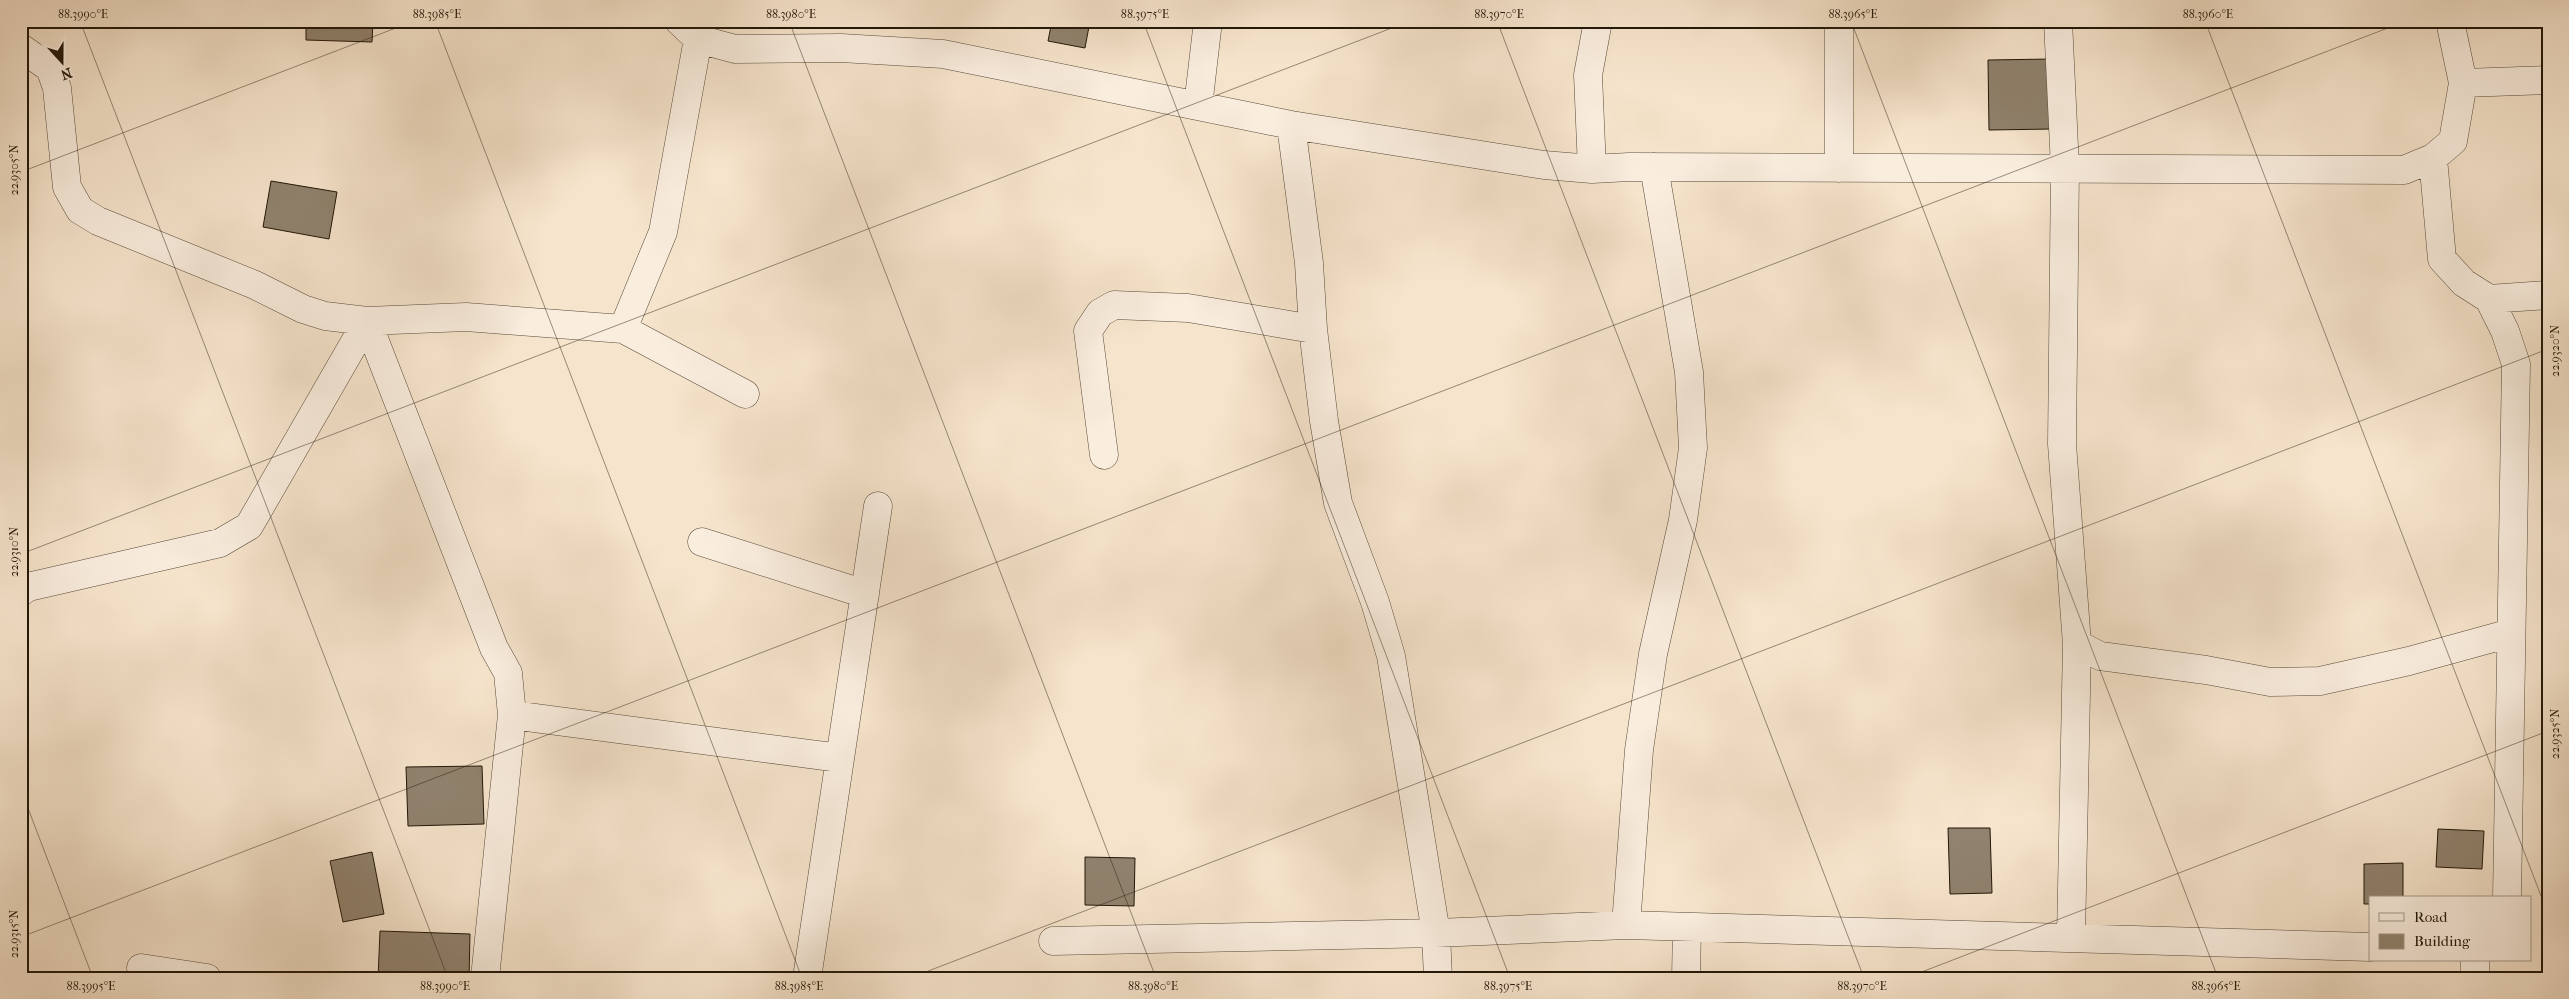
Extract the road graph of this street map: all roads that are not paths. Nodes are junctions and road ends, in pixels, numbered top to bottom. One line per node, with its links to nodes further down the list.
1 (1208, 21): 10 (street)
2 (1598, 21): 14 (street)
3 (1840, 21): 15 (street)
4 (2058, 21): 16 (street)
5 (2450, 21): 9 (street)
6 (688, 30): 10 (street); 20 (street)
7 (21, 48): 19 (street)
8 (2548, 80): 9 (street)
9 (2463, 82): 12 (street)
10 (1198, 106): 11 (street)
11 (1291, 125): 14 (street); 21 (street)
12 (2433, 158): 16 (street); 18 (street)
13 (1654, 167): 14 (street); 15 (street); 33 (street)
14 (1592, 168)
15 (1839, 168): 16 (street)
16 (2065, 168): 29 (street)
17 (2548, 295): 18 (street)
18 (2490, 299): 28 (street)
19 (367, 321): 20 (street); 26 (street); 30 (street)
20 (623, 329): 22 (street)
21 (1313, 329): 23 (street); 35 (street)
22 (745, 394)
23 (1104, 455)
24 (878, 506): 27 (street)
25 (702, 542): 27 (street)
26 (21, 592)
27 (865, 594): 31 (street)
28 (2512, 633): 29 (street); 32 (street)
29 (2076, 644): 36 (street)
30 (512, 715): 31 (street); 42 (street)
31 (840, 758): 43 (street)
32 (2507, 896)
33 (1626, 925): 34 (street); 35 (street)
34 (1686, 927): 36 (street); 45 (street)
35 (1436, 934): 37 (street); 44 (street)
36 (2071, 938): 38 (street)
37 (1053, 941)
38 (2369, 947)
39 (2475, 962): 46 (street)
40 (141, 968): 41 (street)
41 (207, 978)
42 (485, 978)
43 (807, 978)
44 (1438, 978)
45 (1686, 978)
46 (2475, 978)

